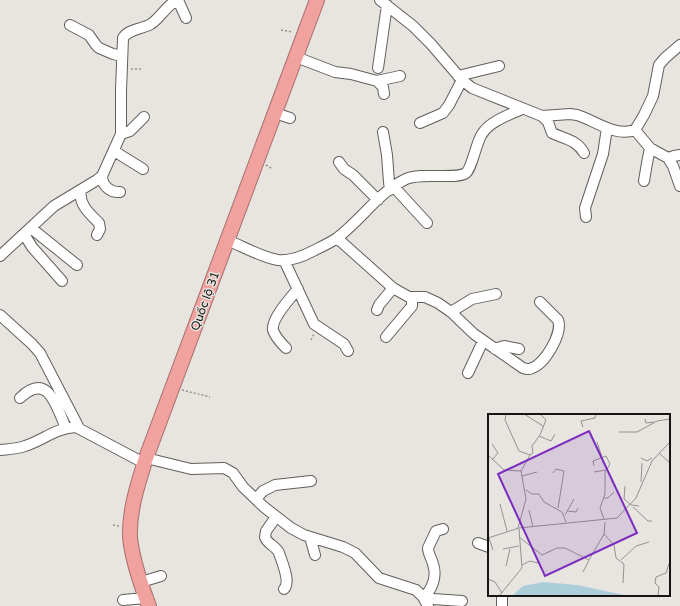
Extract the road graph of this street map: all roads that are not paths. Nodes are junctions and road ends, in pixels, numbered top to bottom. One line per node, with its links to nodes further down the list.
1 (178, 0): 4 (street); 7 (street)
2 (317, 0): 8 (highway, Quốc lộ 31)
3 (384, 3): 10 (street); 12 (street)
4 (186, 18)
5 (70, 25): 7 (street)
6 (680, 45): 22 (street)
7 (122, 56): 24 (street)
8 (296, 57): 13 (street); 16 (highway, Quốc lộ 31)
9 (499, 66): 12 (street)
10 (378, 68)
11 (400, 76): 13 (street)
12 (460, 78): 15 (street); 20 (street)
13 (377, 81): 14 (street)
14 (384, 94)
15 (522, 109): 17 (street); 35 (street)
16 (275, 113): 19 (street); 44 (highway, Quốc lộ 31)
17 (542, 116): 21 (street); 27 (street)
18 (144, 117): 24 (street)
19 (290, 118)
20 (420, 123)
21 (607, 128): 22 (street); 39 (street)
22 (635, 130): 25 (street)
23 (383, 132): 35 (street)
24 (121, 134): 26 (street)
25 (650, 148): 30 (street); 33 (street)
26 (114, 151): 31 (street); 32 (street)
27 (584, 153)
28 (680, 155): 30 (street)
29 (339, 162): 38 (street)
30 (674, 165): 34 (street)
31 (143, 169)
32 (102, 176): 36 (street); 37 (street)
33 (644, 181)
34 (680, 186)
35 (392, 188): 38 (street); 40 (street)
36 (81, 190): 41 (street); 42 (street)
37 (120, 192)
38 (378, 200): 43 (street)
39 (586, 217)
40 (427, 223)
41 (27, 231): 45 (street); 47 (street); 48 (street)
42 (97, 235)
43 (337, 238): 46 (street); 49 (street)
44 (227, 240): 46 (street); 68 (highway, Quốc lộ 31)
45 (0, 256)
46 (284, 260): 50 (street)
47 (77, 265)
48 (62, 281)
49 (393, 288): 52 (street); 54 (street)
50 (298, 289): 59 (street); 62 (street)
51 (496, 294): 55 (street)
52 (412, 297): 55 (street); 57 (street)
53 (540, 302): 60 (street)
54 (377, 310)
55 (452, 312): 58 (street)
56 (0, 315): 66 (street)
57 (386, 337)
58 (483, 341): 60 (street); 63 (street)
59 (286, 348)
60 (495, 349): 61 (street)
61 (519, 349)
62 (348, 351)
63 (468, 373)
64 (20, 398): 65 (street)
65 (66, 428): 66 (street); 67 (street)
66 (79, 428): 68 (street)
67 (0, 450)
68 (145, 461): 70 (street); 78 (highway, Quốc lộ 31)
69 (311, 481): 70 (street)
70 (256, 499): 71 (street)
71 (276, 517): 73 (street); 79 (street)
72 (443, 529): 81 (street)
73 (310, 537): 76 (street); 81 (street)
74 (478, 543): 75 (street)
75 (488, 547)
76 (315, 556)
77 (161, 576): 78 (street)
78 (141, 582): 83 (highway, Quốc lộ 31)
79 (284, 589)
80 (123, 600): 83 (street)
81 (425, 600): 82 (street)
82 (462, 601)
83 (148, 602)

